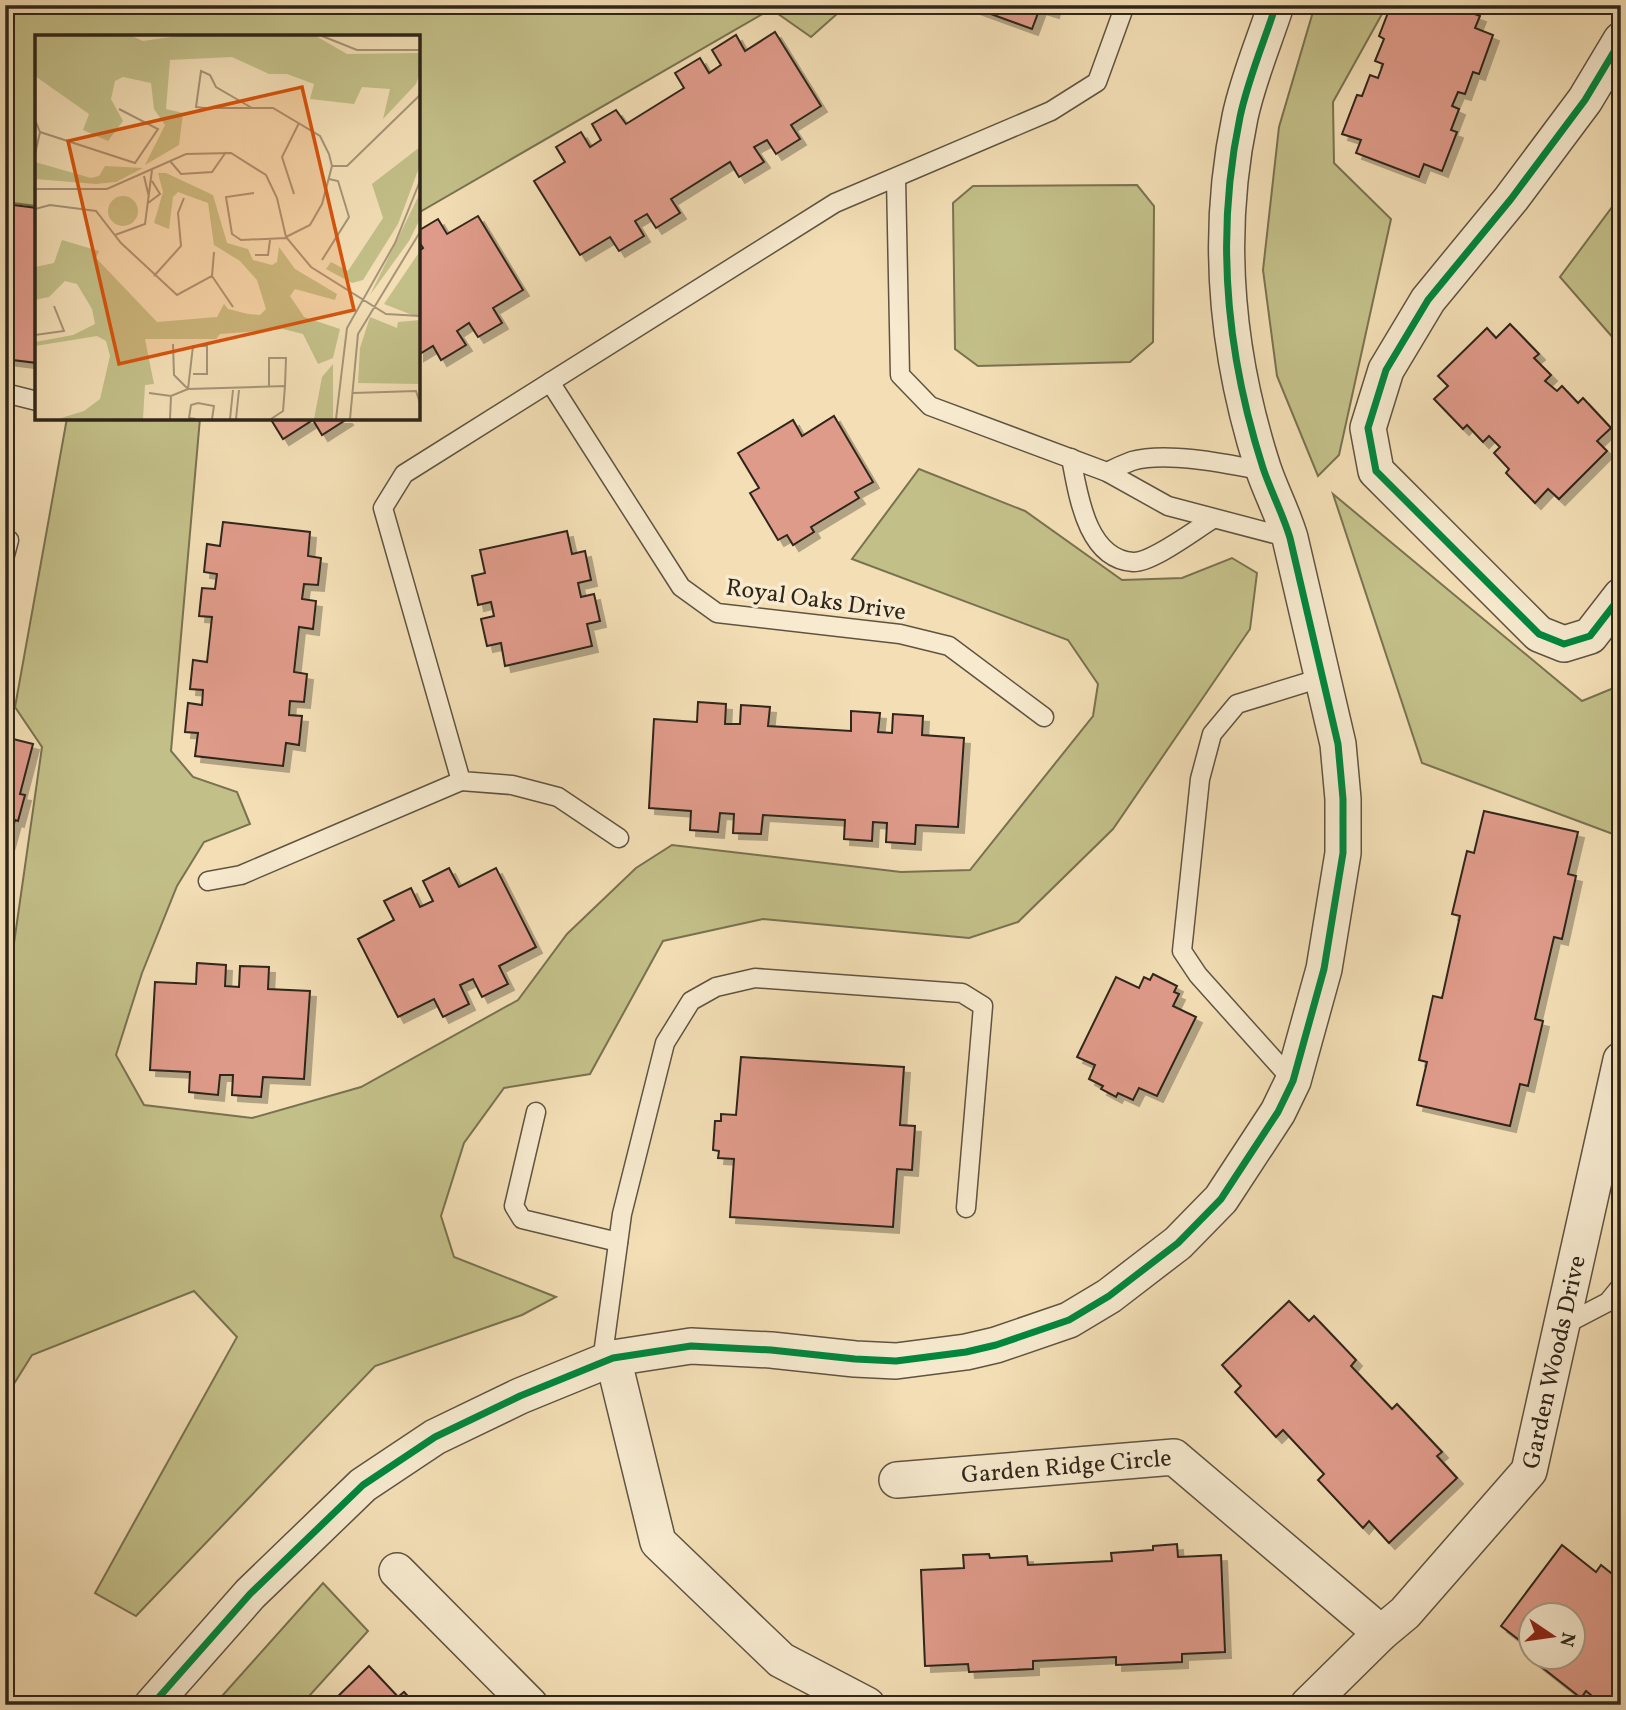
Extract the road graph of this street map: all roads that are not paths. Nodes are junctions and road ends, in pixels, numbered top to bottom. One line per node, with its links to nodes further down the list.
1 (1125, 5): 4 (lane)
2 (1276, 5): 9 (street)
3 (1621, 40): 15 (street)
4 (896, 178): 5 (lane); 8 (lane)
5 (550, 382): 17 (lane, Royal Oaks Drive); 18 (lane)
6 (5, 393): 7 (lane)
7 (35, 400)
8 (1071, 458): 10 (lane); 11 (lane)
9 (1264, 471): 10 (lane); 12 (street)
10 (1107, 472): 11 (lane)
11 (1213, 519): 12 (lane)
12 (1290, 538): 16 (street)
13 (5, 540): 14 (lane)
14 (5, 555)
15 (1621, 596)
16 (1321, 678): 22 (street); 22 (lane)
17 (1044, 717)
18 (461, 781): 19 (lane); 20 (lane)
19 (619, 838)
20 (208, 881)
21 (1621, 1060): 27 (street, Garden Woods Drive)
22 (1293, 1081): 28 (street)
23 (536, 1112): 25 (lane)
24 (967, 1208): 25 (lane)
25 (618, 1242): 28 (lane)
26 (1621, 1286): 27 (lane)
27 (1562, 1326): 31 (street, Garden Woods Drive)
28 (607, 1360): 32 (street); 34 (street)
29 (897, 1480): 31 (street, Garden Ridge Circle)
30 (397, 1571): 33 (street)
31 (1381, 1633): 35 (street, Garden Woods Drive)
32 (152, 1705)
33 (530, 1705)
34 (867, 1705)
35 (1308, 1705)

